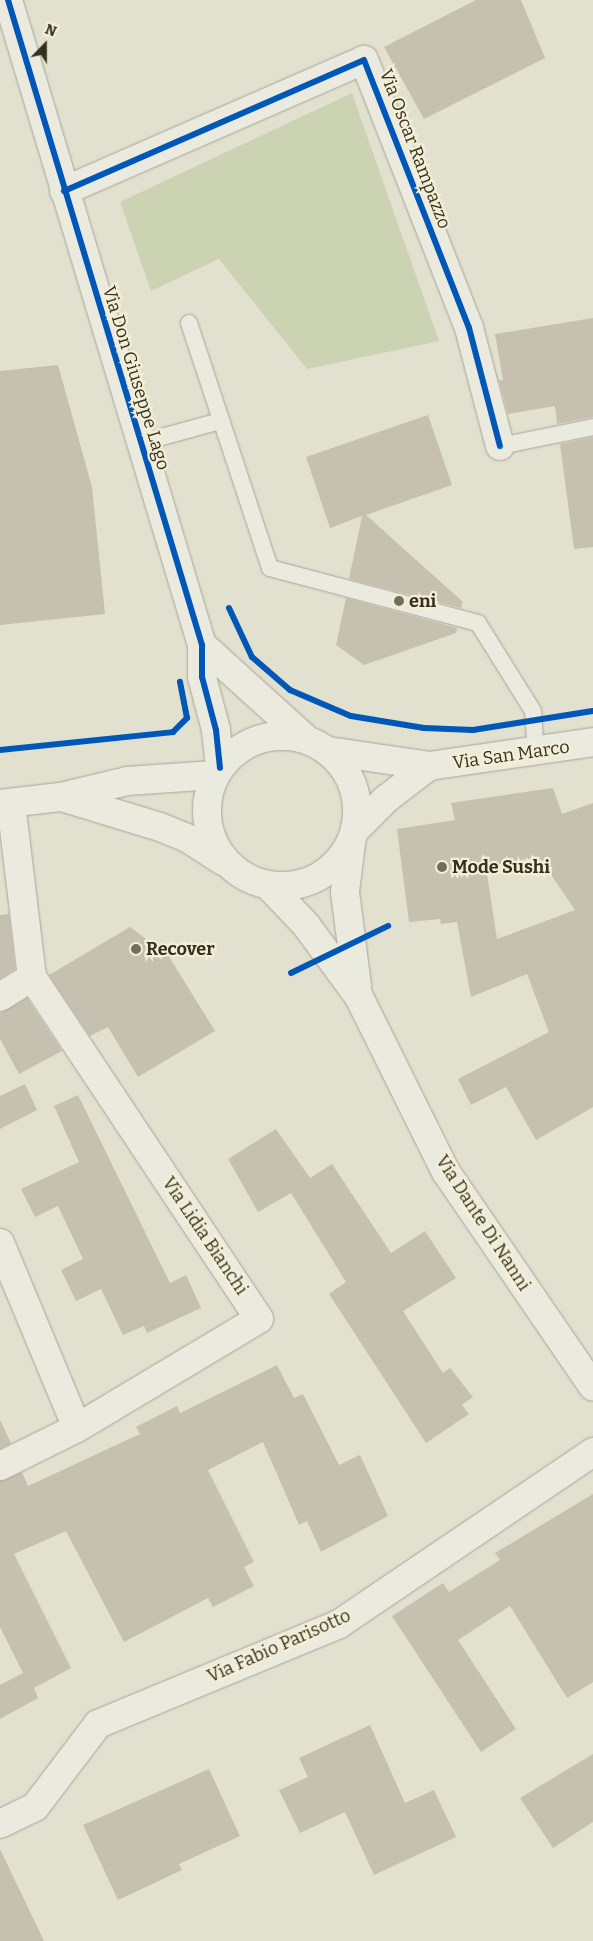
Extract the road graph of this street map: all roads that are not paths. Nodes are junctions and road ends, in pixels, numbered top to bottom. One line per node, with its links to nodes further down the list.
1 (8, 0): 2 (street, Via Don Giuseppe Lago)
2 (64, 190): 6 (street, Via Don Giuseppe Lago); 7 (street, Via Oscar Rampazzo)
3 (189, 323): 4 (lane)
4 (220, 421): 6 (lane); 11 (lane)
5 (593, 427): 7 (lane)
6 (140, 443): 8 (street, Via Don Giuseppe Lago)
7 (500, 446)
8 (202, 645): 10 (street); 13 (street, Via Don Giuseppe Lago)
9 (593, 742): 11 (street, Via San Marco)
10 (317, 745): 12 (street, Via San Marco); 13 (street); 16 (street)
11 (536, 750): 12 (street, Via San Marco)
12 (429, 766): 16 (street, Via San Marco)
13 (218, 771): 14 (street); 17 (street)
14 (60, 796): 15 (street); 17 (street)
15 (6, 803): 19 (street, Via Lidia Bianchi)
16 (353, 836): 18 (street); 21 (street, Via Dante Di Nanni)
17 (228, 864): 18 (street)
18 (269, 886): 21 (street, Via Dante Di Nanni)
19 (32, 977): 20 (street); 24 (street, Via Lidia Bianchi)
20 (0, 997)
21 (359, 997): 23 (street, Via Dante Di Nanni)
22 (0, 1243): 24 (street)
23 (593, 1387)
24 (77, 1428): 26 (street, Via Lidia Bianchi)
25 (593, 1452): 27 (street, Via Fabio Parisotto)
26 (0, 1466)
27 (0, 1824)

